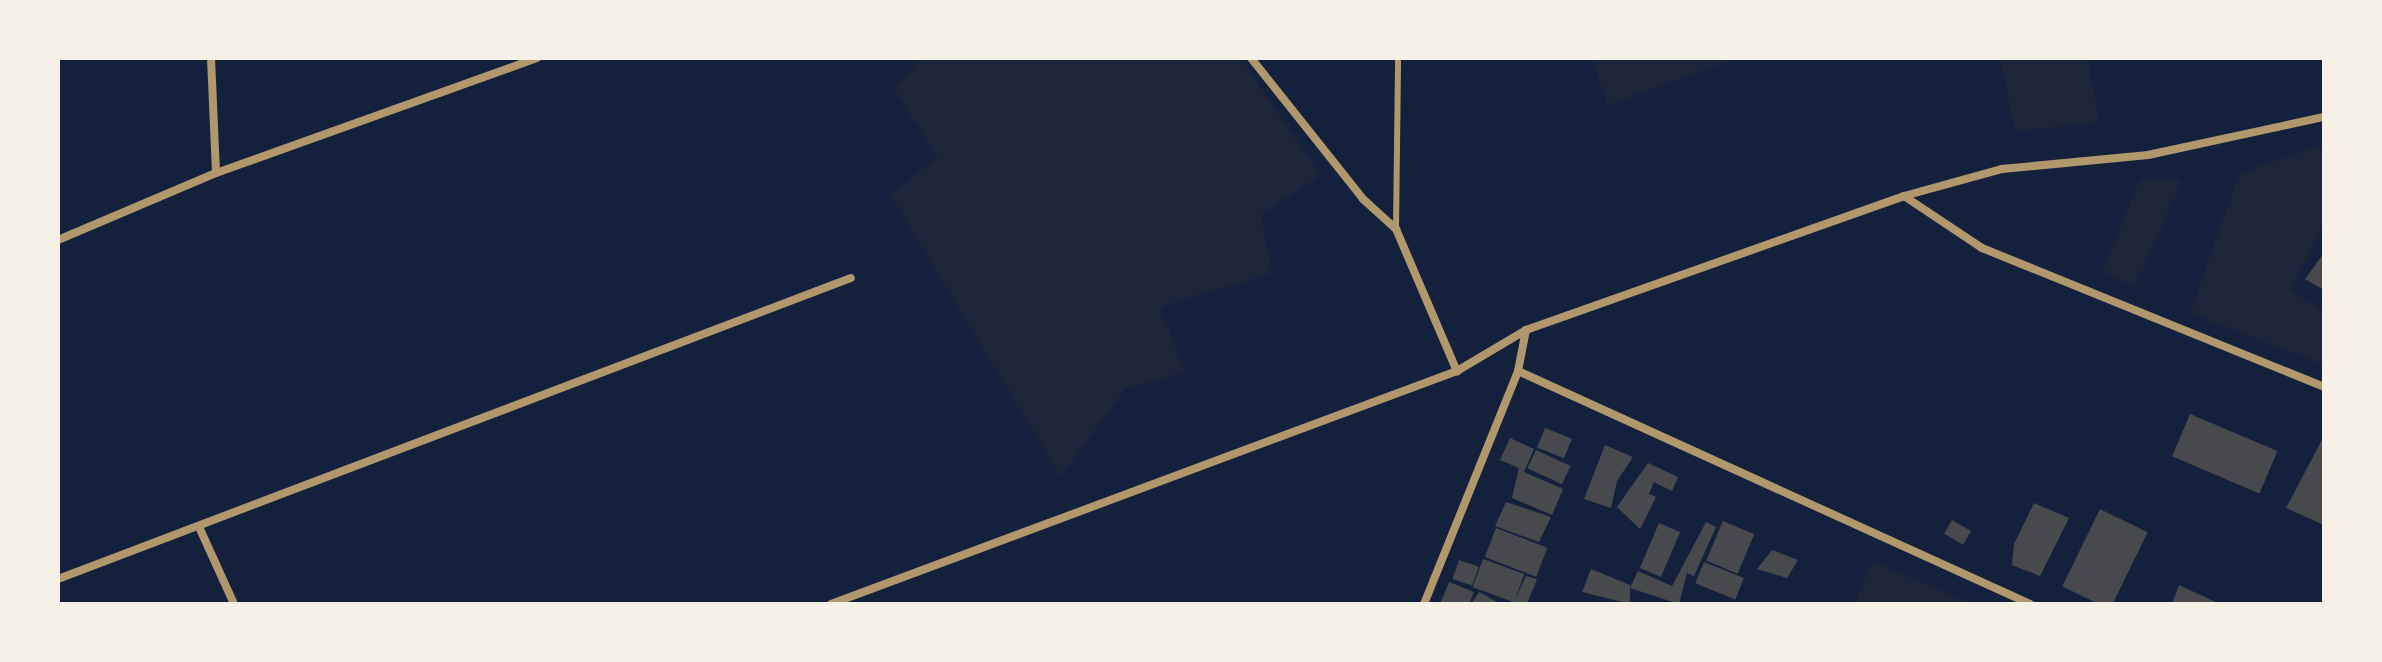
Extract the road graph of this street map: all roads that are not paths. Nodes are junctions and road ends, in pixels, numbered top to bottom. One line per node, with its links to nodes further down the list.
1 (211, 58): 7 (street)
2 (537, 58): 5 (street)
3 (1251, 58): 9 (street)
4 (1398, 58): 9 (lane)
5 (515, 62): 7 (street)
6 (2324, 117): 8 (street)
7 (216, 173): 10 (street)
8 (1904, 196): 12 (street); 15 (street)
9 (1396, 229): 13 (street)
10 (58, 240)
11 (851, 278): 16 (street)
12 (1526, 330): 13 (street); 14 (street)
13 (1457, 371): 19 (street)
14 (1518, 371): 20 (street); 21 (street)
15 (2324, 387)
16 (200, 529): 17 (street); 18 (street)
17 (58, 579)
18 (234, 604)
19 (831, 604)
20 (1424, 604)
21 (2030, 604)

